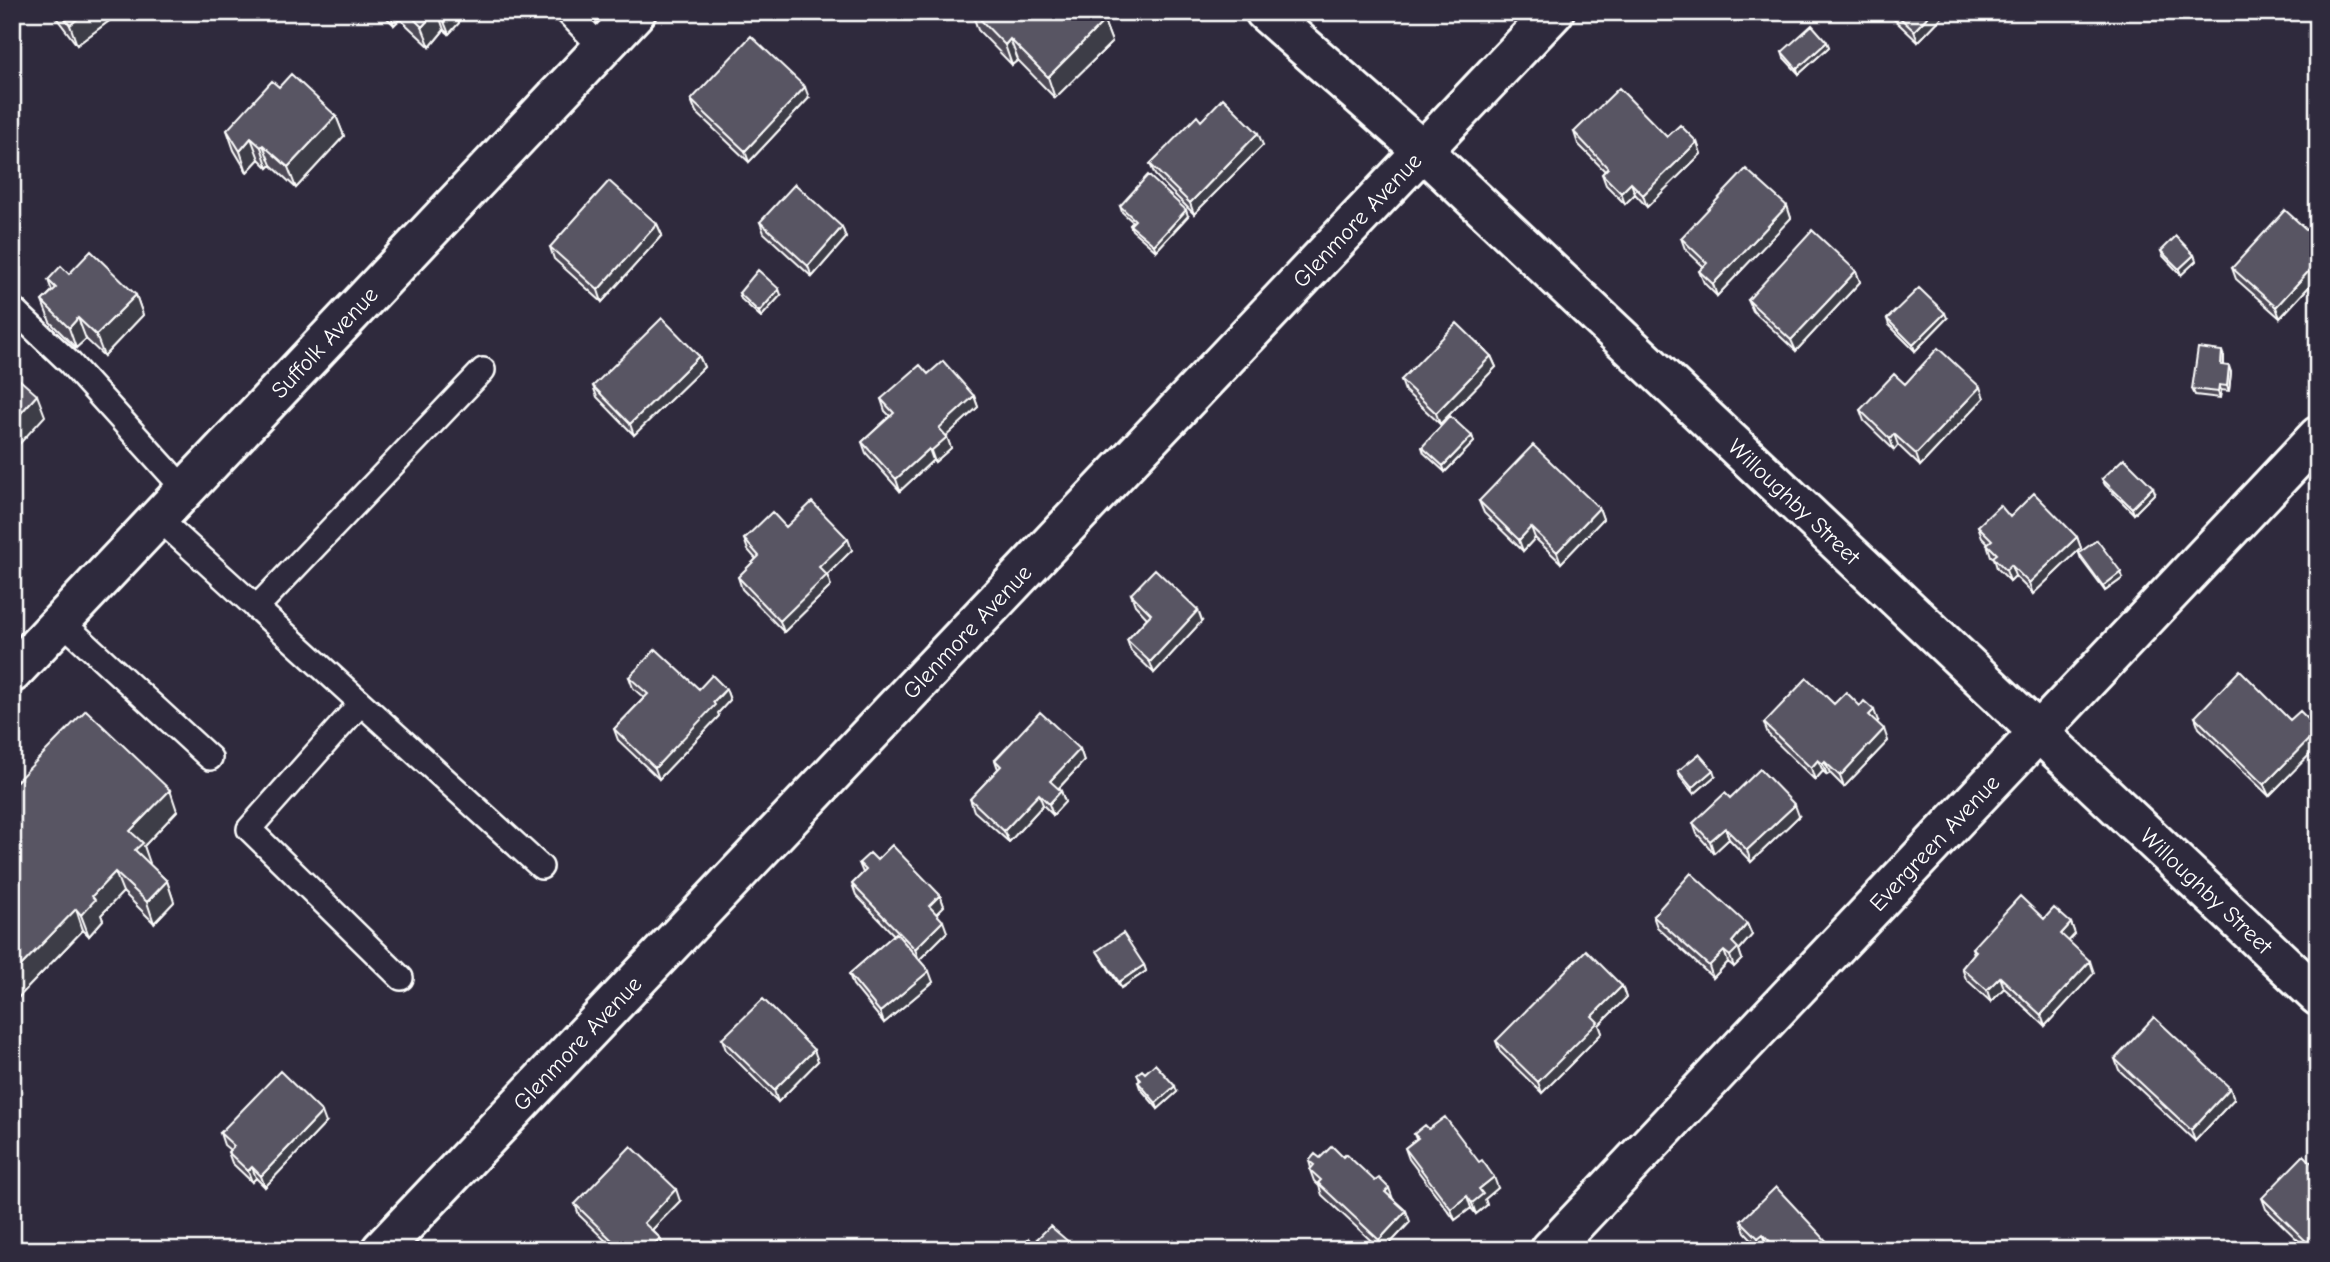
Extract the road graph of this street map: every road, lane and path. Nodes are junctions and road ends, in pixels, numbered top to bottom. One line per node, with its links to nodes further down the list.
1 (567, 12): 5 (lane)
2 (636, 12): 5 (street, Suffolk Avenue)
3 (1265, 12): 6 (street, Willoughby Street)
4 (1554, 12): 6 (street, Glenmore Avenue)
5 (603, 48): 10 (street, Suffolk Avenue)
6 (1423, 151): 16 (street, Willoughby Street); 21 (street, Glenmore Avenue)
7 (12, 308): 10 (lane)
8 (483, 370): 12 (lane)
9 (2318, 436): 16 (street, Evergreen Avenue)
10 (185, 490): 11 (street, Suffolk Avenue)
11 (158, 518): 12 (lane); 13 (street, Suffolk Avenue)
12 (256, 608): 15 (lane)
13 (61, 621): 14 (street, Suffolk Avenue); 17 (lane)
14 (12, 673)
15 (361, 703): 18 (lane); 19 (lane)
16 (2039, 731): 20 (street, Willoughby Street); 22 (street, Evergreen Avenue)
17 (210, 758)
18 (541, 867)
19 (401, 978)
20 (2318, 996)
21 (381, 1250)
22 (1550, 1250)

